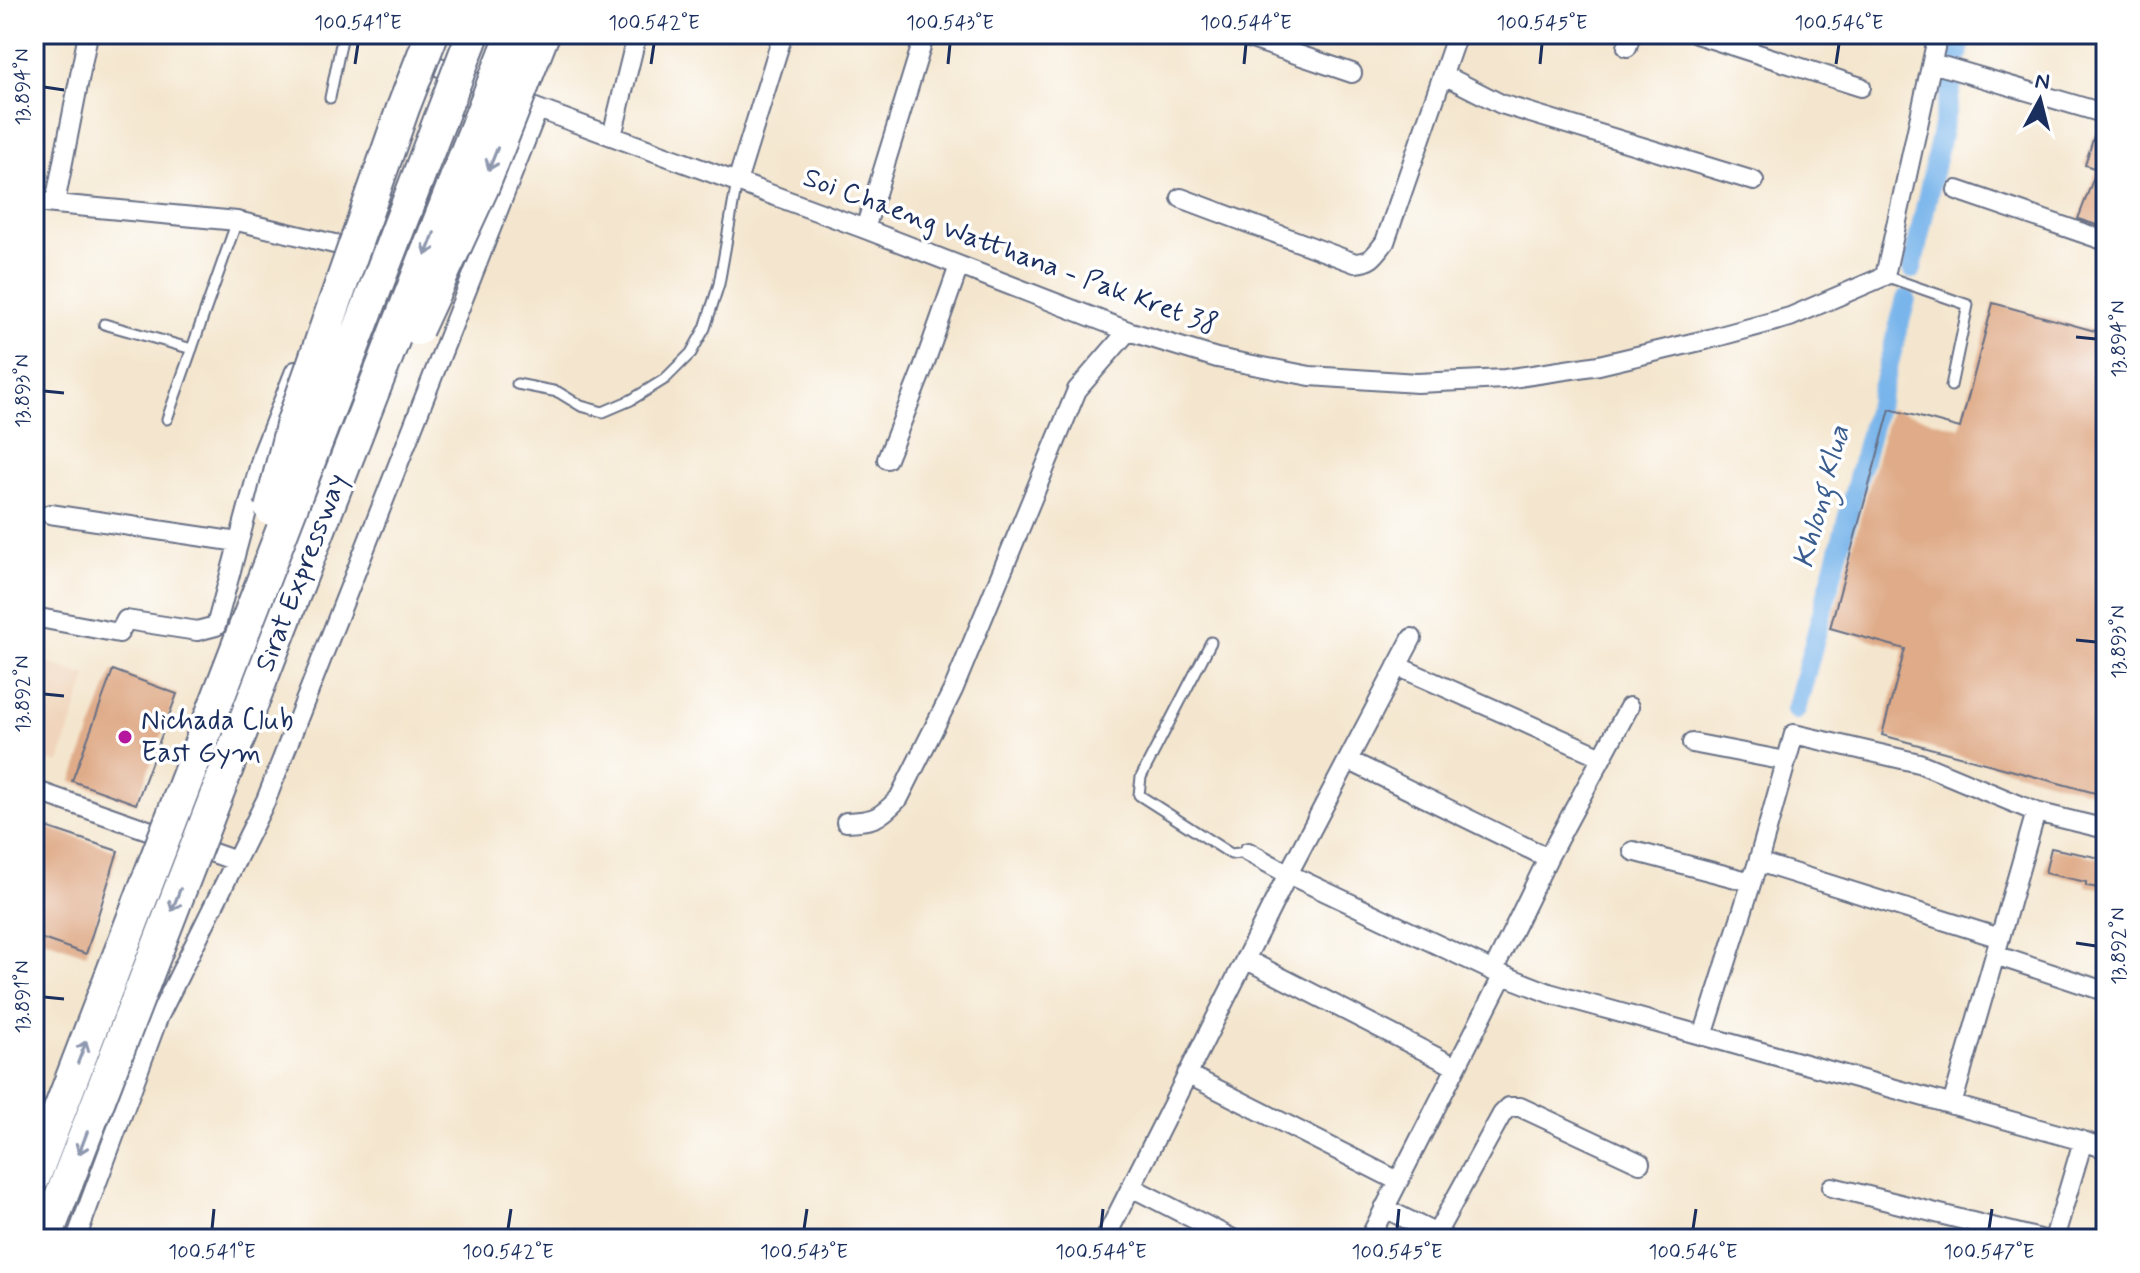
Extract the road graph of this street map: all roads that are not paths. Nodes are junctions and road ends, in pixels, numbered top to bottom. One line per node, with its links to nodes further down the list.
1 (88, 34): 29 (street)
2 (343, 34): 20 (lane)
3 (416, 34): 14 (street)
4 (473, 34): 49 (highway, Sirat Expressway, bridge)
5 (543, 34): 44 (highway, one-way to 44, bridge)
6 (637, 34): 23 (street)
7 (783, 34): 25 (street)
8 (925, 34): 31 (street)
9 (1237, 34): 16 (street)
10 (1457, 34): 17 (street)
11 (1696, 34): 19 (street)
12 (1938, 34): 15 (street)
13 (496, 38): 18 (street); 44 (highway, Sirat Expressway, one-way to 44, bridge)
14 (433, 49): 18 (street, Soi Chaeng Watthana - Pak Kret 38); 33 (street); 49 (highway, bridge)
15 (1932, 63): 22 (street); 35 (street)
16 (1352, 73)
17 (1444, 75): 24 (street); 27 (street)
18 (466, 78): 21 (street, Soi Chaeng Watthana - Pak Kret 38); 60 (street)
19 (1861, 87)
20 (330, 98)
21 (538, 109): 23 (street, Soi Chaeng Watthana - Pak Kret 38); 64 (street)
22 (2106, 114)
23 (612, 136): 25 (street, Soi Chaeng Watthana - Pak Kret 38)
24 (1754, 181)
25 (737, 182): 31 (street, Soi Chaeng Watthana - Pak Kret 38); 39 (lane)
26 (1957, 190): 32 (street)
27 (1181, 198)
28 (34, 202): 29 (street)
29 (55, 203): 30 (street)
30 (237, 221): 33 (street); 38 (lane)
31 (865, 229): 34 (street, Soi Chaeng Watthana - Pak Kret 38)
32 (2106, 241)
33 (343, 246): 45 (street)
34 (959, 266): 37 (street, Soi Chaeng Watthana - Pak Kret 38); 42 (street)
35 (1885, 276): 37 (street, Soi Chaeng Watthana - Pak Kret 38); 40 (lane)
36 (104, 324): 38 (lane)
37 (1128, 331): 58 (street)
38 (192, 349): 41 (lane)
39 (517, 384)
40 (1951, 386)
41 (167, 419)
42 (887, 459)
43 (50, 514): 45 (street)
44 (325, 514): 85 (highway, Sirat Expressway, one-way to 85, bridge)
45 (238, 542): 46 (street)
46 (34, 617)
47 (1412, 638): 50 (street)
48 (1211, 642): 62 (lane)
49 (236, 648): 79 (highway, Sirat Expressway, one-way to 49, bridge)
50 (1397, 666): 53 (street); 54 (street)
51 (1629, 707): 53 (street)
52 (1692, 743): 55 (street)
53 (1602, 757): 63 (street)
54 (1348, 760): 63 (street); 66 (street)
55 (1786, 761): 57 (street); 65 (street)
56 (34, 790): 64 (street)
57 (2036, 812): 59 (street); 68 (street)
58 (846, 822)
59 (2106, 829)
60 (183, 832)
61 (1633, 851): 67 (street)
62 (1248, 852): 66 (street)
63 (1548, 858): 70 (street)
64 (236, 861): 86 (street)
65 (1758, 862): 67 (street); 68 (street)
66 (1288, 874): 69 (street); 70 (street)
67 (1751, 882): 72 (street)
68 (1997, 947): 71 (street); 75 (street)
69 (1245, 959): 73 (street); 74 (street)
70 (1498, 973): 72 (street); 73 (street)
71 (2098, 989)
72 (1703, 1036): 75 (street)
73 (1456, 1067): 80 (street)
74 (1187, 1074): 80 (street); 81 (street)
75 (1952, 1105): 76 (street)
76 (2083, 1141): 77 (street); 91 (street)
77 (2106, 1149)
78 (1640, 1163): 84 (street)
79 (34, 1177)
80 (1398, 1181): 83 (street)
81 (1131, 1187): 87 (street); 88 (street)
82 (1832, 1187): 90 (street)
83 (1384, 1208): 84 (street); 89 (street)
84 (1442, 1237)
85 (45, 1239)
86 (76, 1239)
87 (1105, 1239)
88 (1233, 1239)
89 (1369, 1239)
90 (2040, 1239)
91 (2054, 1239)

